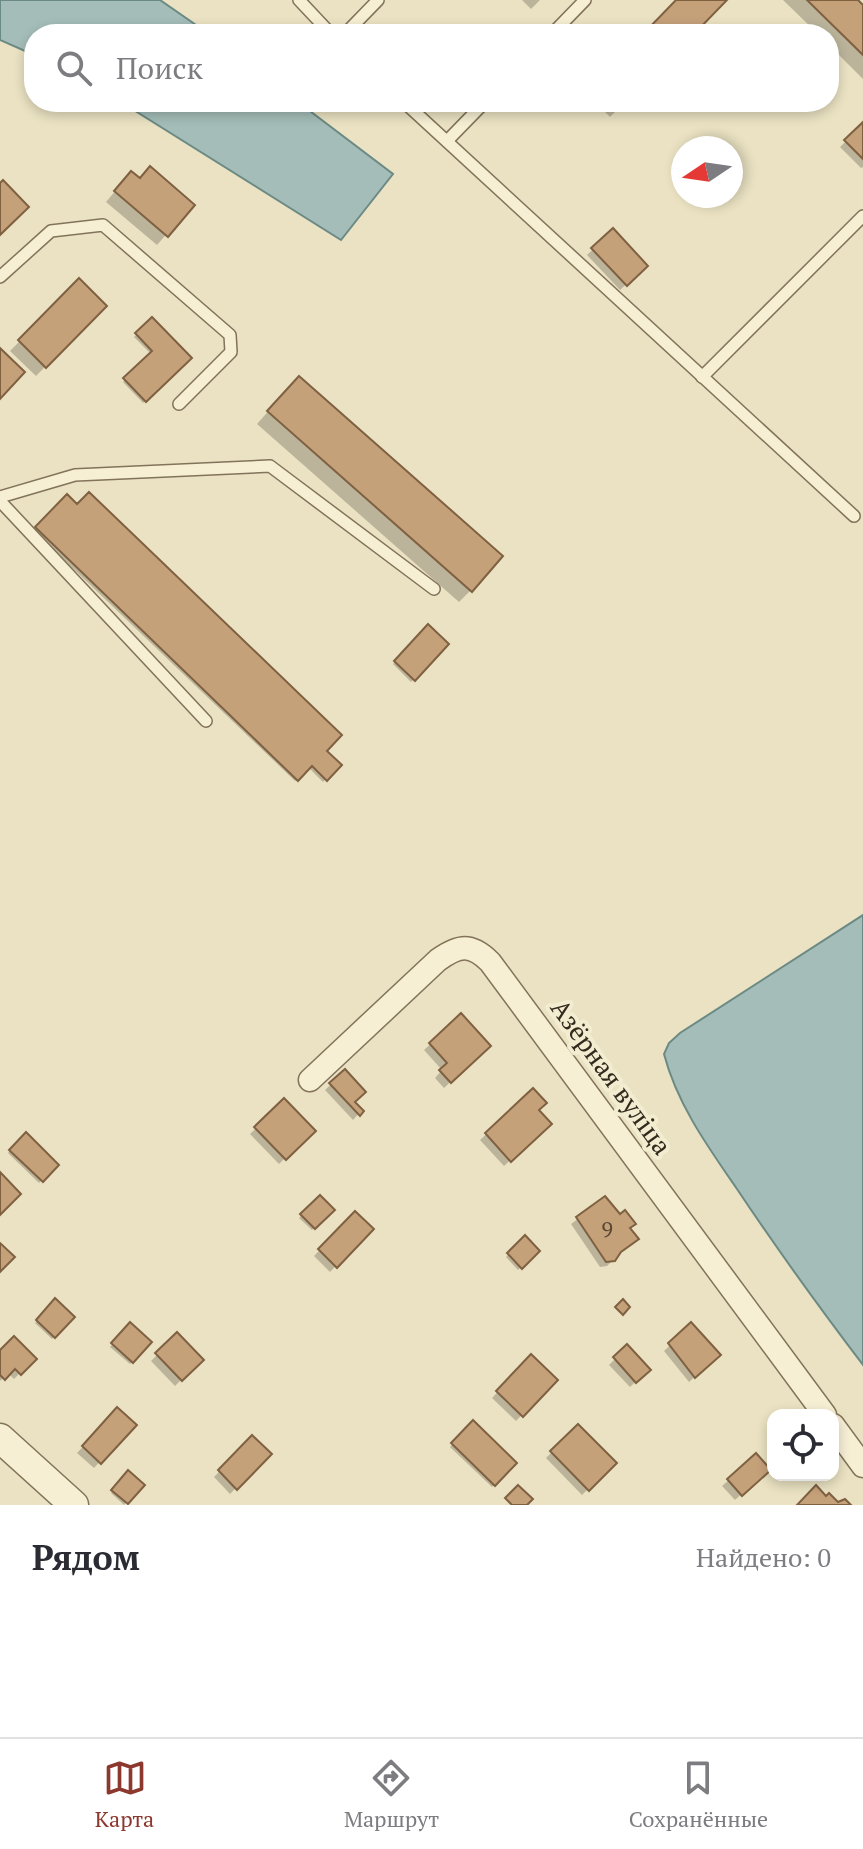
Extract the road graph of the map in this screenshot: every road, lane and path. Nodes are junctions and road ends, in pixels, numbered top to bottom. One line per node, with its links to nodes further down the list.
1 (299, 0): 4 (lane)
2 (378, 0): 5 (lane)
3 (585, 0): 6 (lane)
4 (322, 24)
5 (355, 24)
6 (562, 24)
7 (415, 112): 9 (lane)
8 (475, 112): 9 (lane)
9 (447, 141): 12 (lane)
10 (863, 216): 12 (lane)
11 (0, 277): 13 (lane)
12 (702, 377): 15 (lane)
13 (179, 404)
14 (0, 499): 16 (lane); 17 (lane)
15 (854, 516)
16 (434, 589)
17 (206, 721)
18 (310, 1080): 19 (street, Азёрная вуліца)
19 (821, 1409)
20 (839, 1433): 22 (street)
21 (0, 1438): 23 (street)
22 (863, 1466)
23 (74, 1505)

